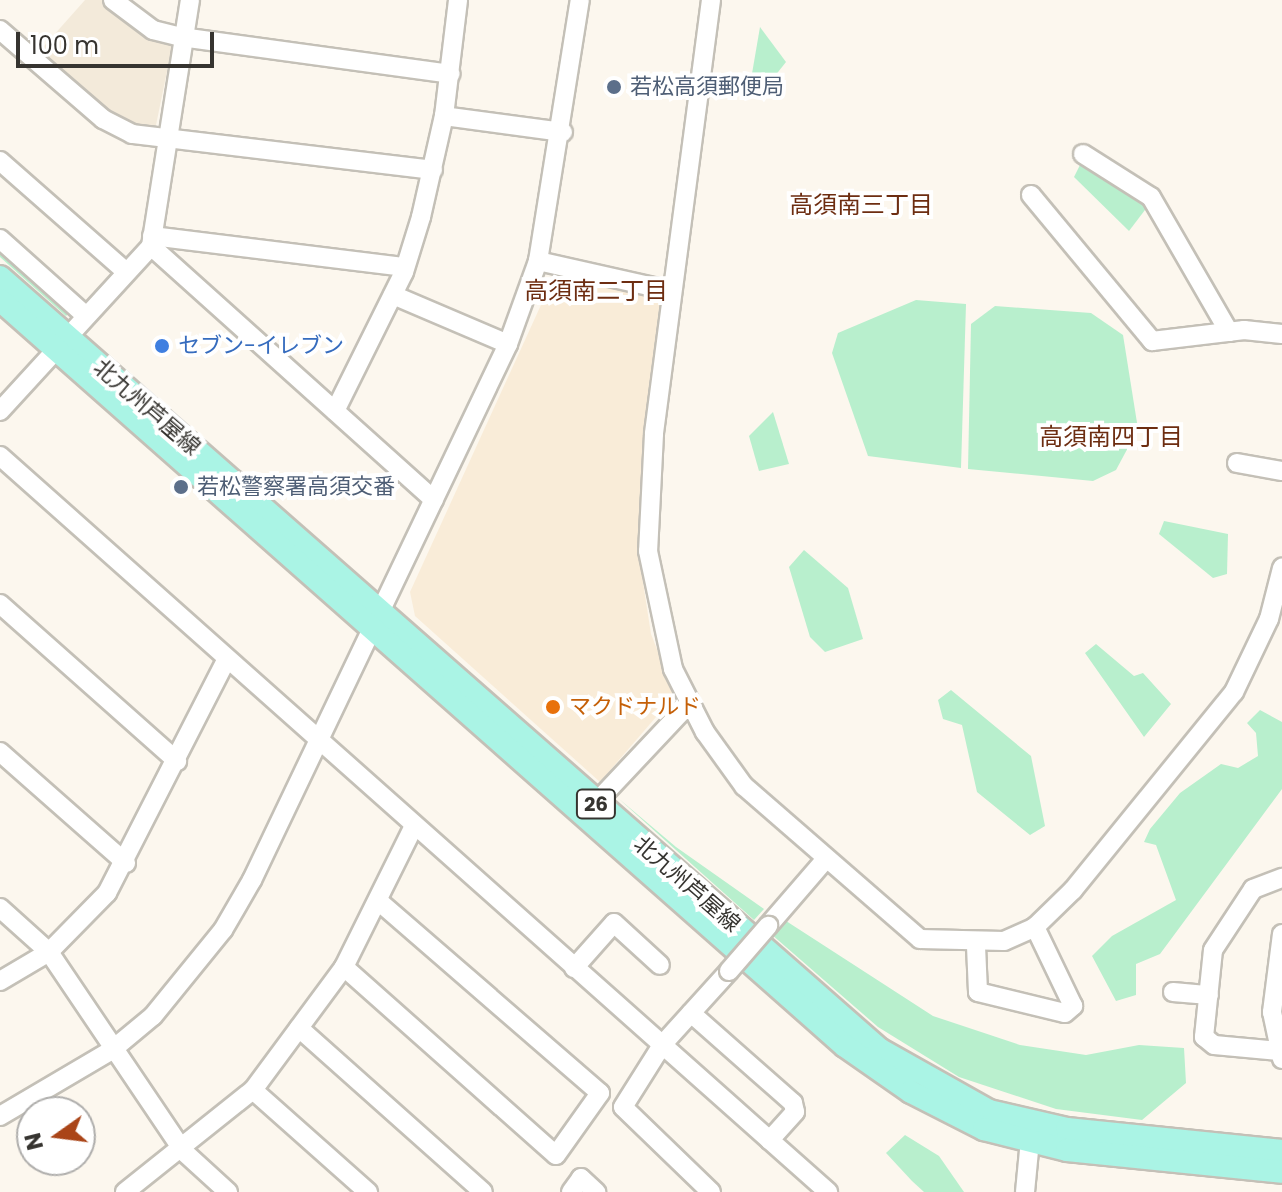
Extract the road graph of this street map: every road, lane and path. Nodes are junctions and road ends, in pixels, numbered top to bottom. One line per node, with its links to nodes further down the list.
1 (113, 0): 7 (street)
2 (190, 0): 7 (street)
3 (458, 0): 8 (street)
4 (580, 0): 10 (street)
5 (711, 0): 22 (street)
6 (0, 30): 11 (street)
7 (181, 37): 8 (street); 11 (street)
8 (450, 74): 9 (street)
9 (444, 116): 10 (street); 14 (street)
10 (563, 132): 18 (street)
11 (167, 137): 14 (street); 17 (street)
12 (1083, 154): 26 (street)
13 (0, 161): 20 (street)
14 (433, 170): 19 (street)
15 (1031, 195): 26 (street)
16 (0, 239): 25 (street)
17 (152, 241): 19 (street); 20 (street); 31 (street)
18 (538, 261): 22 (street); 29 (street)
19 (405, 267): 23 (street)
20 (125, 271): 25 (street)
21 (0, 277): 28 (main road, 北九州芦屋線 / 26)
22 (671, 291): 42 (street)
23 (393, 295): 29 (street); 31 (street)
24 (0, 300): 28 (main road, 北九州芦屋線 / 26)
25 (85, 315): 28 (street)
26 (1229, 332): 27 (street)
27 (1282, 334)
28 (61, 343): 30 (street); 38 (main road, 北九州芦屋線 / 26); 40 (main road, 北九州芦屋線 / 26)
29 (508, 344): 35 (street)
30 (0, 411)
31 (335, 411): 35 (street)
32 (0, 456): 41 (street)
33 (1237, 463): 34 (street)
34 (1282, 471)
35 (434, 500): 38 (street)
36 (1282, 568): 39 (street)
37 (0, 604): 45 (street)
38 (381, 606): 40 (street); 46 (main road, 北九州芦屋線 / 26)
39 (1275, 621): 53 (street)
40 (370, 628): 43 (street); 46 (main road, 北九州芦屋線 / 26)
41 (227, 659): 43 (street); 45 (street)
42 (689, 704): 46 (street); 48 (street)
43 (319, 740): 47 (street); 66 (street)
44 (0, 752): 49 (street)
45 (177, 761): 49 (street)
46 (589, 810): 71 (main road, 北九州芦屋線 / 26); 73 (main road, 北九州芦屋線 / 26)
47 (414, 826): 51 (street); 59 (street)
48 (825, 860): 55 (street); 63 (street, bridge)
49 (126, 863): 56 (street)
50 (1282, 878): 62 (street)
51 (378, 901): 58 (street); 58 (street)
52 (0, 908): 56 (street)
53 (1035, 927): 55 (street); 55 (street)
54 (1282, 934): 67 (street)
55 (976, 946)
56 (49, 952): 60 (street); 66 (street)
57 (660, 965): 59 (street)
58 (344, 967): 64 (street)
59 (574, 968): 65 (street)
60 (0, 981)
61 (1173, 992): 62 (street)
62 (1209, 995): 67 (street)
63 (691, 1013): 65 (street); 70 (street)
64 (299, 1028): 68 (street); 79 (street)
65 (662, 1045): 70 (street); 82 (street)
66 (112, 1050): 69 (street); 72 (street)
67 (1281, 1055)
68 (253, 1090): 72 (street); 78 (street)
69 (0, 1116)
70 (770, 1140): 75 (street)
71 (1030, 1140): 74 (main road, 北九州芦屋線 / 26); 83 (street)
72 (183, 1151): 76 (street); 77 (street)
73 (1282, 1151)
74 (1282, 1172)
75 (820, 1189)
76 (125, 1192)
77 (228, 1192)
78 (368, 1192)
79 (483, 1192)
80 (571, 1192): 81 (street)
81 (596, 1192)
82 (711, 1192)
83 (1025, 1192)

